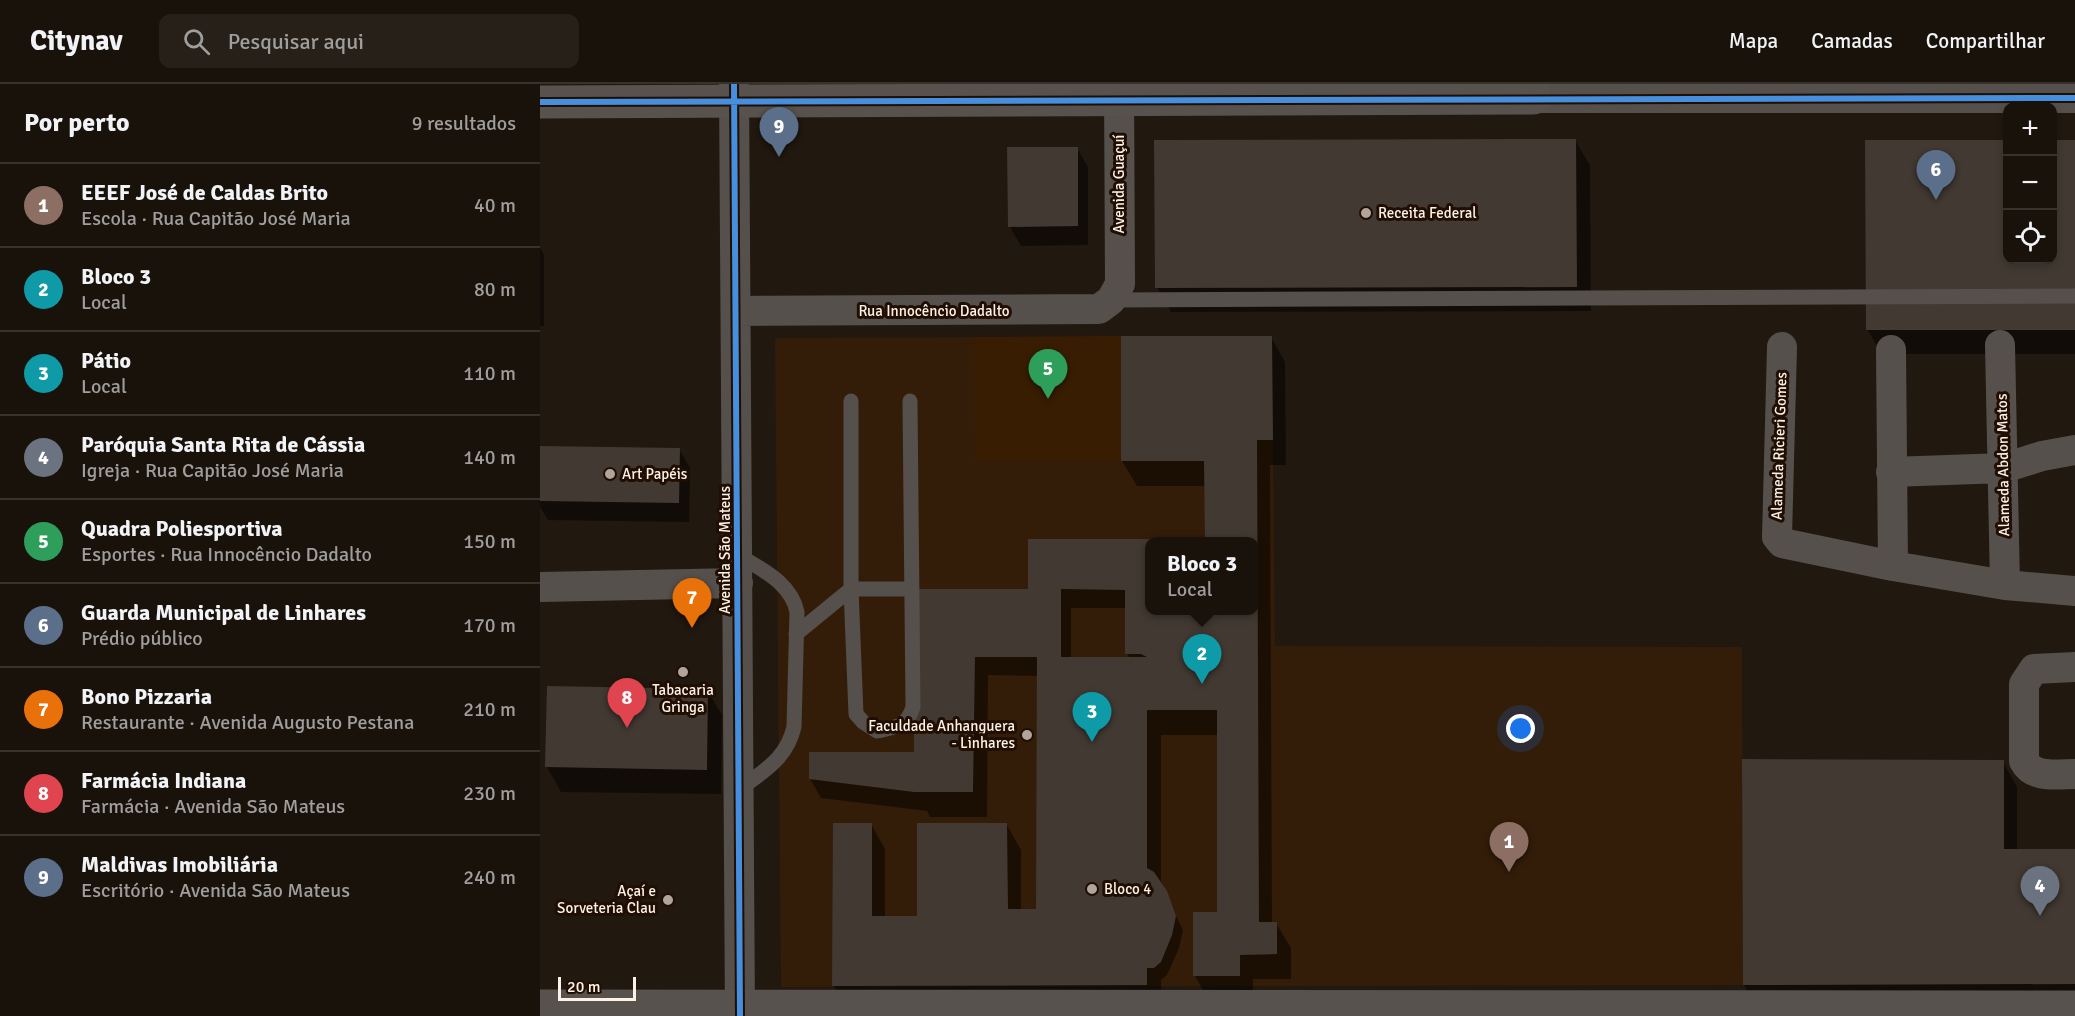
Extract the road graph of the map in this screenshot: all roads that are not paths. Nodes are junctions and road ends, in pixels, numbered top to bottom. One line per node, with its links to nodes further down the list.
1 (1500, 91): 2 (main road); 4 (main road)
2 (1533, 91): 3 (street)
3 (1890, 91): 6 (street)
4 (1119, 92): 5 (main road); 8 (street, Avenida Guaçuí)
5 (734, 93): 7 (main road); 10 (street, Avenida São Mateus)
6 (2075, 98)
7 (540, 102)
8 (1115, 292): 9 (lane); 10 (street, Rua Innocêncio Dadalto)
9 (2075, 296)
10 (736, 311): 19 (street, Avenida São Mateus)
11 (2000, 345): 17 (street, Alameda Abdon Matos)
12 (1782, 347): 20 (street, Alameda Ricieri Gomes)
13 (1891, 350): 18 (street)
14 (851, 401): 24 (lane)
15 (910, 401): 25 (lane)
16 (2075, 450): 17 (street)
17 (2004, 468): 18 (street); 22 (street, Alameda Abdon Matos)
18 (1891, 472): 20 (street)
19 (737, 554): 21 (street, Avenida São Mateus); 27 (lane)
20 (1893, 566): 22 (street)
21 (738, 583): 23 (street); 30 (street, Avenida São Mateus)
22 (2005, 585): 26 (street)
23 (540, 587)
24 (851, 589): 25 (lane); 25 (lane); 27 (lane)
25 (912, 589)
26 (2075, 591)
27 (796, 634): 30 (lane)
28 (2075, 666): 29 (street)
29 (2075, 774)
30 (739, 790): 33 (street, Avenida São Mateus)
31 (540, 1006): 33 (main road)
32 (2075, 1007): 36 (main road)
33 (740, 1011): 34 (main road)
34 (1133, 1011): 35 (main road)
35 (1526, 1011): 36 (main road)
36 (1912, 1011)

